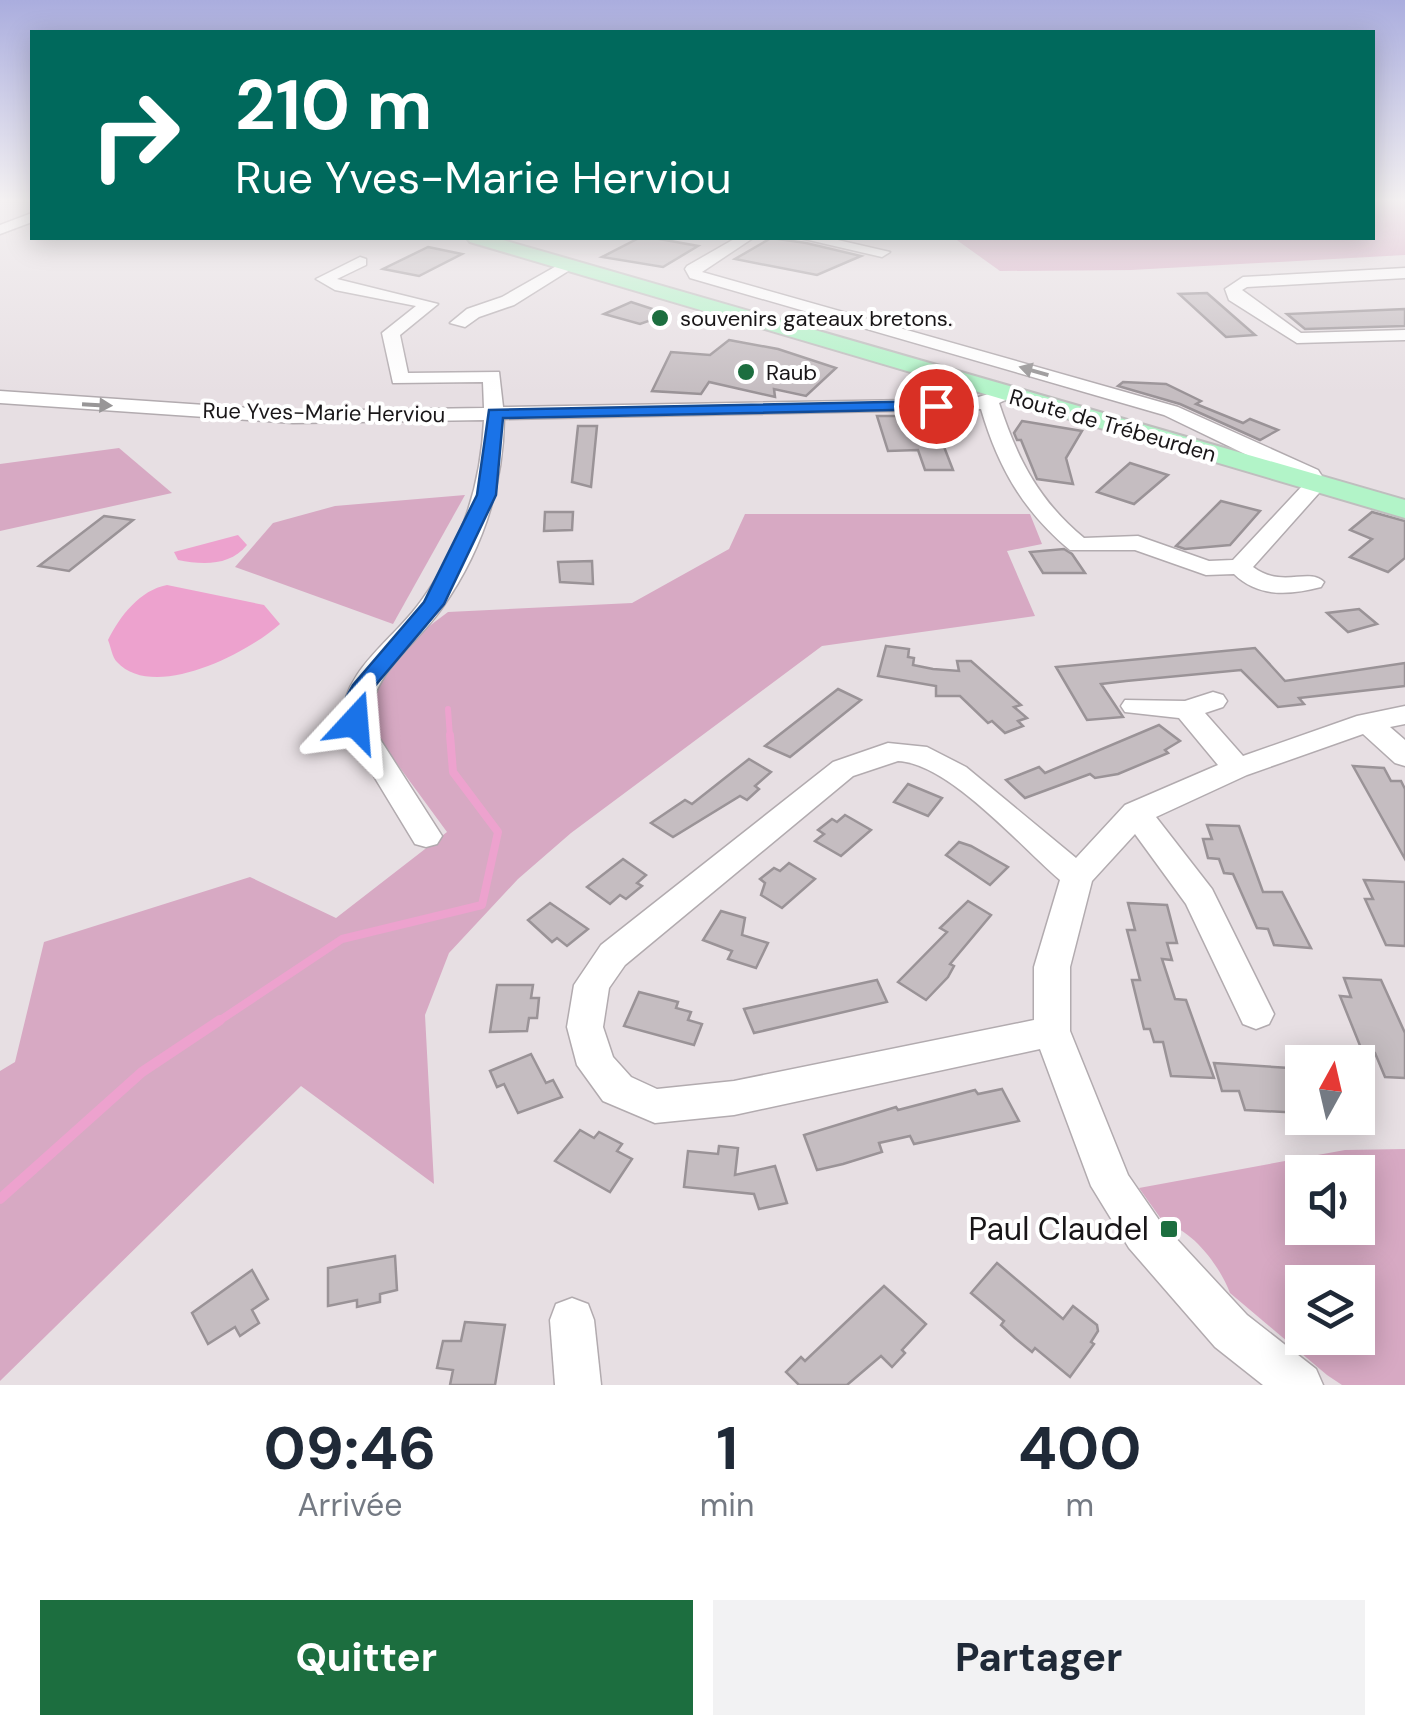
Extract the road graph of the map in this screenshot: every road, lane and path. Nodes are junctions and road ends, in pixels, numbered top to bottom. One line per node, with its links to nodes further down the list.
1 (359, 263): 13 (street)
2 (559, 263): 4 (main road, Route de Trébeurden)
3 (704, 263): 6 (street)
4 (567, 265): 7 (main road, Route de Trébeurden); 8 (street)
5 (1405, 273): 9 (street)
6 (740, 287): 7 (street); 12 (street, one-way to 6)
7 (703, 304): 11 (main road, Route de Trébeurden)
8 (459, 323)
9 (1405, 335)
10 (0, 397): 13 (street, Rue Yves-Marie Herviou, one-way to 13)
11 (998, 398): 13 (street, Rue Yves-Marie Herviou); 14 (main road, Route de Trébeurden); 17 (street)
12 (1128, 398): 14 (street); 15 (street)
13 (495, 413): 25 (street)
14 (1074, 415): 15 (main road, Route de Trébeurden)
15 (1316, 484): 16 (main road, Route de Trébeurden); 17 (street)
16 (1405, 509)
17 (1240, 567): 18 (street)
18 (1312, 582)
19 (1135, 706): 23 (street)
20 (1405, 715): 21 (street)
21 (1367, 722): 22 (street); 23 (street)
22 (1405, 756)
23 (1237, 768): 24 (street)
24 (1136, 813): 26 (street); 27 (street)
25 (426, 836)
26 (1077, 877): 28 (street); 28 (street)
27 (1256, 1014)
28 (1052, 1031): 31 (street)
29 (572, 1320): 30 (street)
30 (578, 1385)
31 (1300, 1385)

